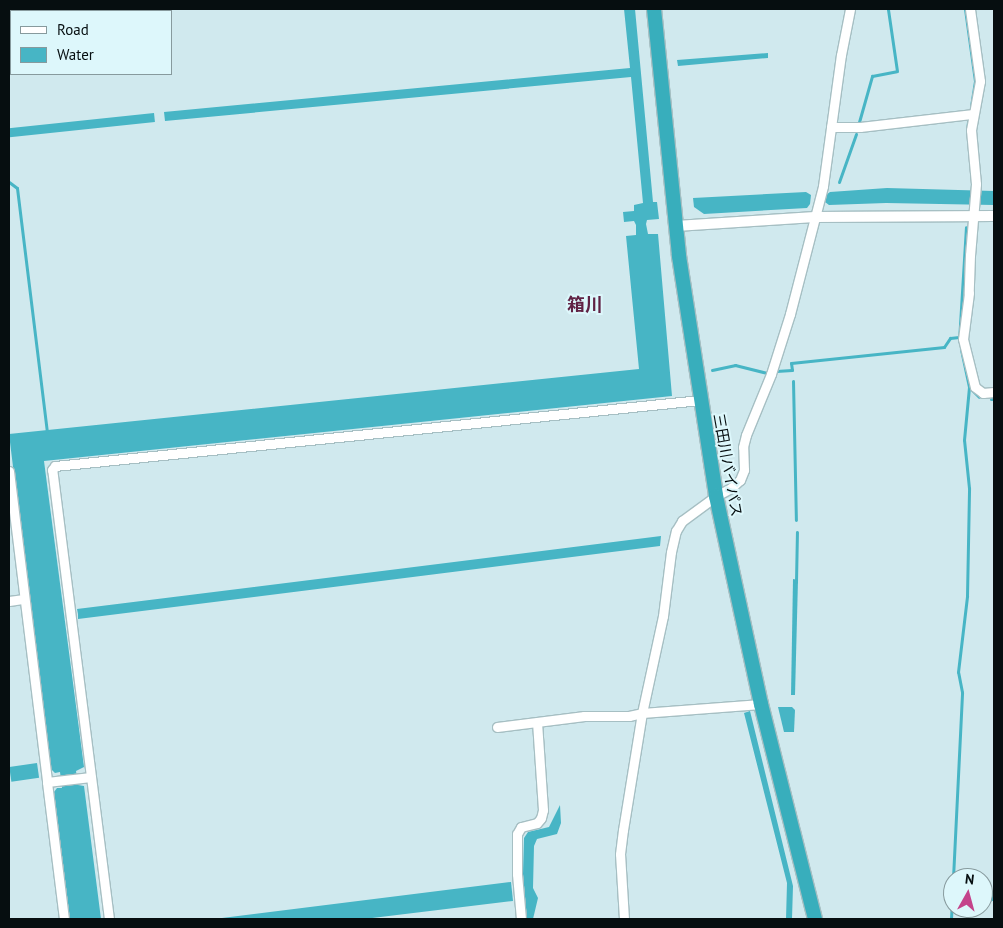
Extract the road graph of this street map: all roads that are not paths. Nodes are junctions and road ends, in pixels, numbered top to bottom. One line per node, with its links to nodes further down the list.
1 (654, 9): 9 (highway, 三田川バイパス)
2 (850, 9): 5 (street)
3 (970, 9): 4 (street)
4 (973, 114): 5 (street); 6 (street)
5 (831, 127): 8 (street)
6 (974, 213): 7 (street); 8 (street); 10 (street)
7 (994, 216)
8 (815, 217): 9 (street); 13 (street)
9 (676, 226): 11 (highway, 三田川バイパス)
10 (994, 392)
11 (700, 400): 13 (highway, 三田川バイパス); 20 (street)
12 (9, 471): 14 (street)
13 (716, 496): 16 (highway, 三田川バイパス); 17 (street)
14 (24, 599): 15 (street); 21 (street)
15 (9, 601)
16 (761, 704): 17 (street); 26 (highway, 三田川バイパス)
17 (642, 713): 18 (street); 25 (street)
18 (537, 722): 19 (street); 24 (street)
19 (498, 727)
20 (91, 777): 21 (street); 23 (street)
21 (47, 782): 22 (street)
22 (64, 919)
23 (109, 919)
24 (521, 919)
25 (624, 919)
26 (815, 919)

